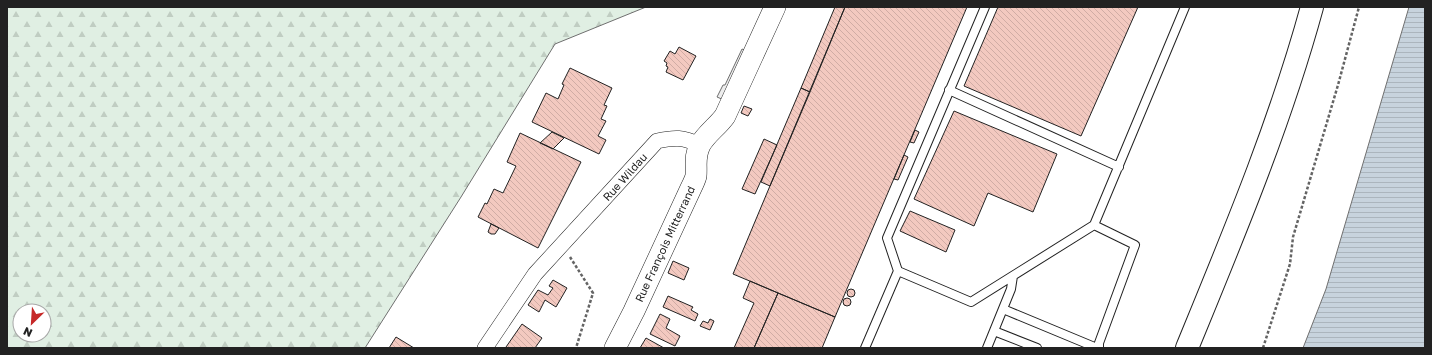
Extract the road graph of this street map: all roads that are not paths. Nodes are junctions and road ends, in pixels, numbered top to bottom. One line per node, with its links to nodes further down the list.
1 (775, 7): 6 (street, Rue François Mitterrand)
2 (985, 7): 5 (lane)
3 (1185, 7): 7 (lane)
4 (1312, 7): 19 (main road)
5 (949, 90): 7 (lane); 9 (lane)
6 (700, 145): 13 (street, Rue Wildau); 14 (street, Rue François Mitterrand)
7 (1119, 167): 8 (lane)
8 (1094, 225): 10 (lane); 18 (lane)
9 (898, 271): 10 (lane); 15 (lane)
10 (1013, 276): 11 (lane)
11 (1003, 309): 12 (lane); 18 (lane)
12 (994, 331): 16 (lane); 17 (lane)
13 (485, 348)
14 (615, 348)
15 (865, 348)
16 (987, 348)
17 (1037, 348)
18 (1098, 348)
19 (1187, 348)

